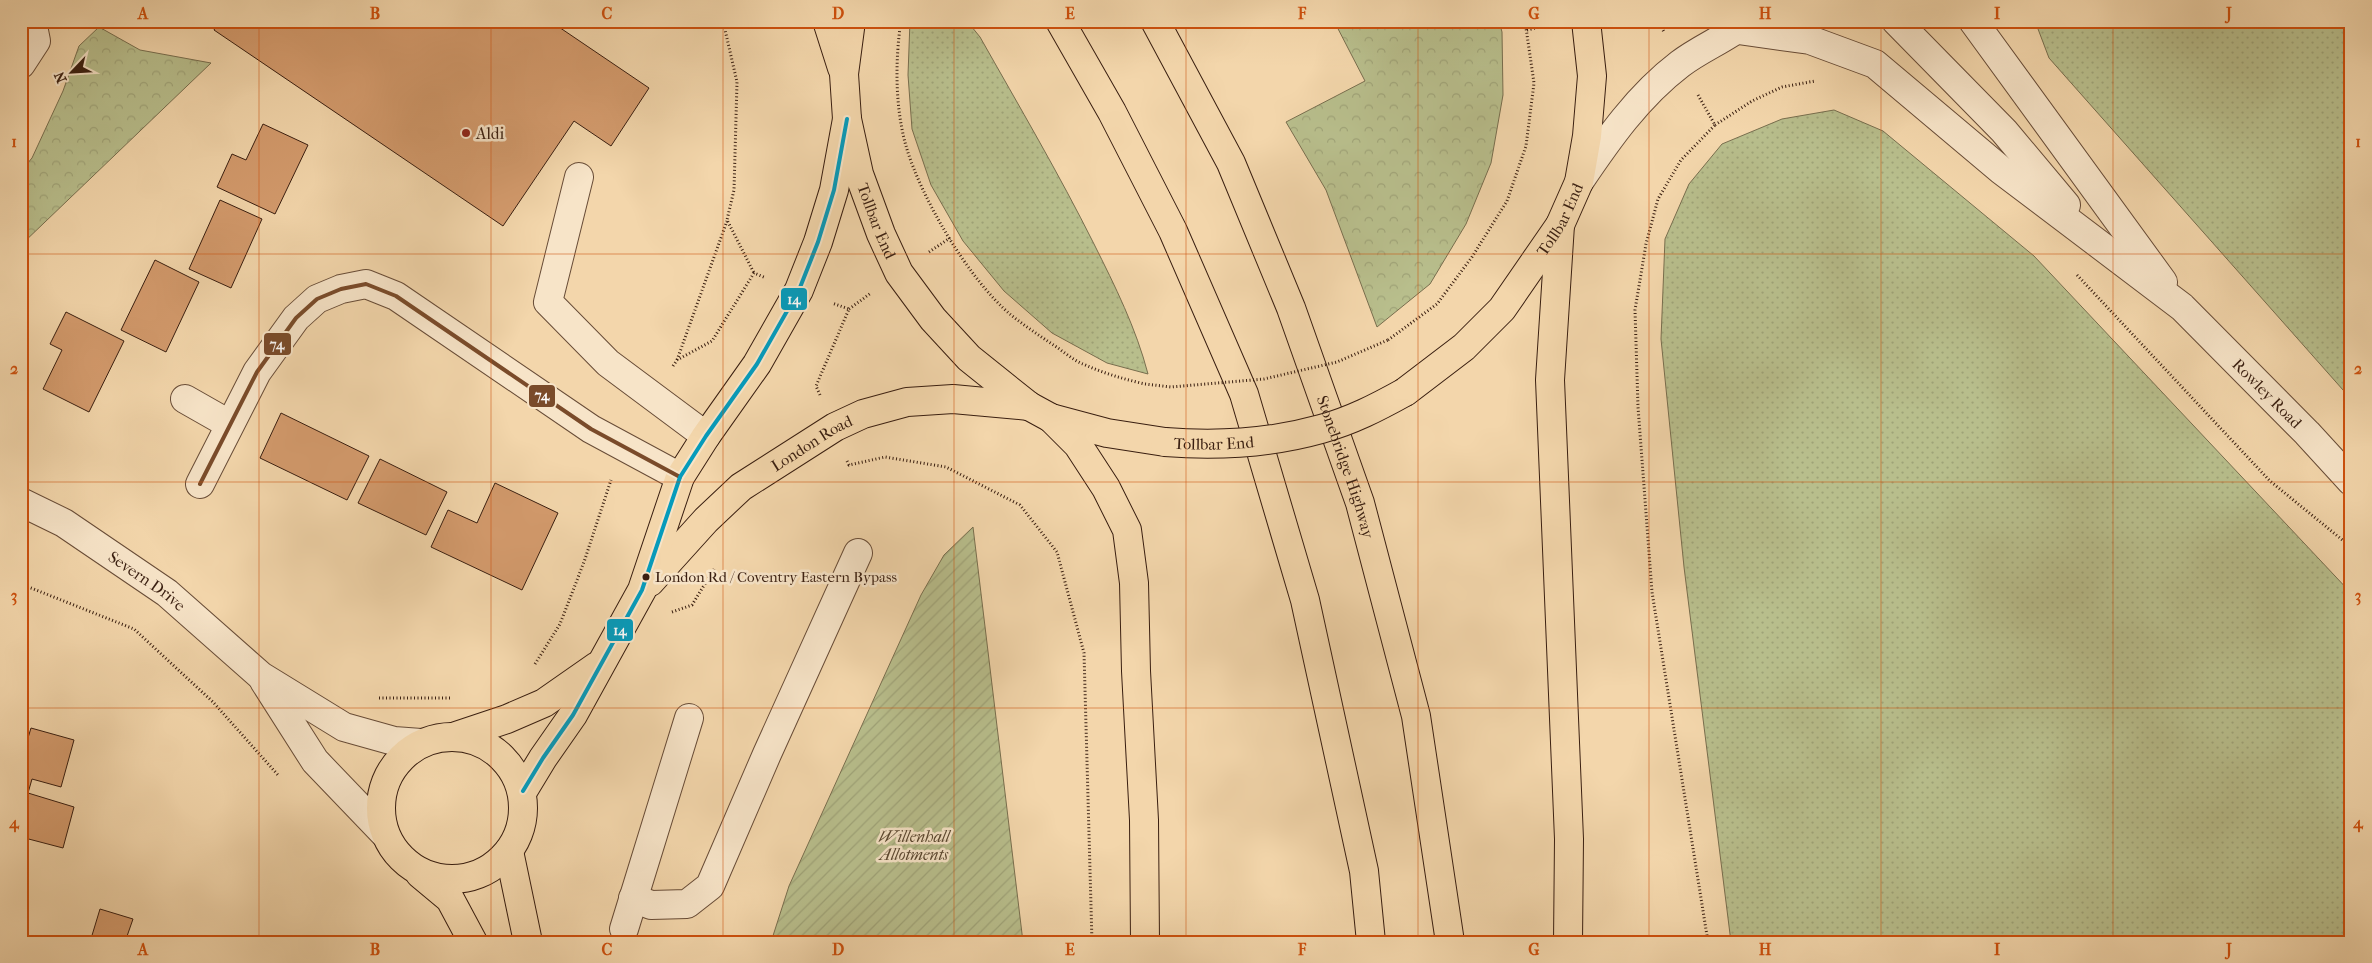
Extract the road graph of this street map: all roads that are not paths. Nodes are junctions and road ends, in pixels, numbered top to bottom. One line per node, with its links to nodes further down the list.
1 (32, 21): 10 (street)
2 (827, 21): 11 (main road)
3 (851, 21): 11 (main road, Tollbar End)
4 (1060, 21): 42 (main road)
5 (1155, 21): 43 (main road, Stonebridge Highway)
6 (1586, 21): 14 (main road, Tollbar End)
7 (1896, 21): 16 (street)
8 (1974, 22): 17 (street)
9 (1743, 26): 14 (street); 16 (street)
10 (21, 64)
11 (844, 74): 12 (main road, Tollbar End)
12 (847, 119): 19 (main road, Tollbar End); 21 (main road, London Road)
13 (579, 177): 21 (street)
14 (1579, 182): 15 (main road, Tollbar End)
15 (1560, 225): 19 (main road, Tollbar End, bridge); 44 (main road)
16 (2098, 242): 17 (street)
17 (2182, 307): 23 (street, Rowley Road)
18 (185, 399): 20 (street)
19 (1040, 412): 27 (main road, London Road); 41 (main road)
20 (230, 424): 22 (street); 24 (street)
21 (706, 436): 22 (main road, London Road)
22 (680, 477): 27 (main road, London Road)
23 (2351, 481)
24 (200, 484)
25 (21, 502): 29 (street, Severn Drive)
26 (858, 553): 37 (street)
27 (642, 590): 28 (main road, London Road)
28 (601, 663): 31 (main road, London Road); 33 (main road, London Road)
29 (261, 676): 32 (street, Severn Drive); 34 (street, Severn Drive)
30 (690, 718): 37 (street)
31 (456, 736): 32 (main road); 33 (main road)
32 (421, 743): 34 (main road)
33 (523, 791): 35 (main road)
34 (385, 834): 36 (main road)
35 (509, 851): 36 (main road); 40 (main road)
36 (415, 870): 39 (main road)
37 (633, 898): 38 (street)
38 (624, 929)
39 (473, 942)
40 (528, 942)
41 (1145, 942)
42 (1371, 942)
43 (1450, 942)
44 (1568, 942)

